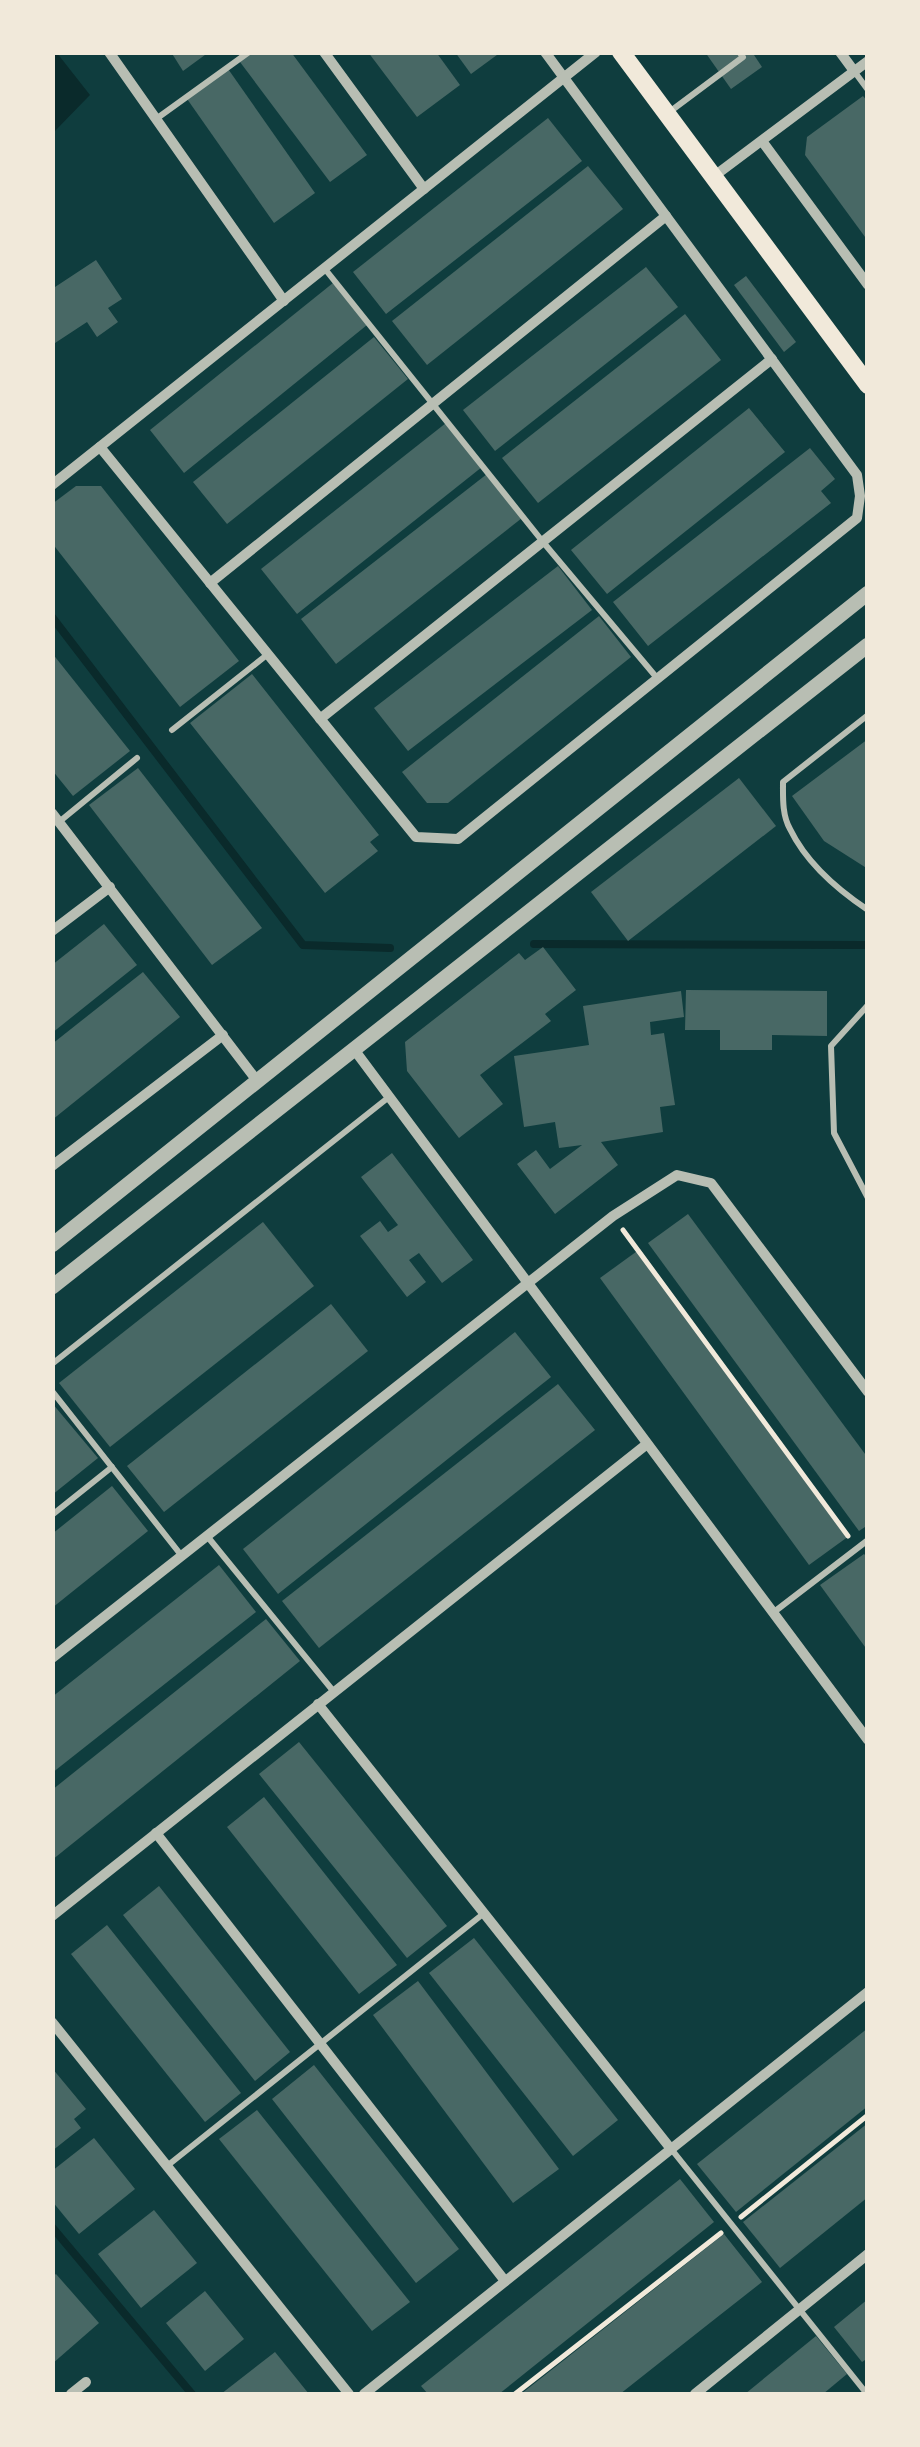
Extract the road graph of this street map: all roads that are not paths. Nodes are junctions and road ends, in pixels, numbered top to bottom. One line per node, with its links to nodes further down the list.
1 (109, 52): 14 (street)
2 (248, 52): 14 (lane)
3 (324, 52): 17 (street)
4 (544, 52): 11 (street)
5 (596, 52): 11 (street)
6 (621, 52): 13 (main road)
7 (739, 52): 13 (lane)
8 (840, 52): 10 (street)
9 (868, 61): 10 (street)
10 (854, 71): 12 (lane); 15 (street)
11 (564, 78): 17 (street); 18 (street)
12 (868, 90)
13 (667, 114): 16 (main road)
14 (156, 120): 21 (street)
15 (762, 140): 16 (street); 20 (street)
16 (714, 177): 23 (main road)
17 (424, 190): 19 (street)
18 (666, 216): 22 (street); 24 (street)
19 (325, 268): 21 (street); 24 (lane)
20 (868, 285)
21 (284, 301): 25 (street)
22 (772, 359): 27 (street); 32 (street)
23 (868, 386)
24 (432, 404): 27 (lane); 28 (street)
25 (100, 447): 26 (street); 28 (street)
26 (52, 485)
27 (543, 542): 32 (lane); 34 (street)
28 (210, 582): 31 (street)
29 (868, 593): 44 (street)
30 (868, 644): 43 (street)
31 (268, 654): 34 (street); 35 (lane)
32 (657, 678): 34 (street)
33 (868, 716): 39 (lane)
34 (320, 719)
35 (172, 730)
36 (137, 758): 37 (lane)
37 (56, 817): 38 (street)
38 (110, 888): 40 (street); 42 (street)
39 (868, 910)
40 (52, 931)
41 (868, 1005): 47 (lane)
42 (222, 1035): 44 (street); 46 (street)
43 (352, 1048): 45 (street); 50 (street)
44 (258, 1082): 48 (street)
45 (389, 1097): 49 (street); 51 (lane)
46 (52, 1166)
47 (868, 1198)
48 (52, 1245)
49 (527, 1283): 53 (street); 54 (street); 57 (street)
50 (52, 1287)
51 (52, 1364)
52 (52, 1391): 55 (lane)
53 (868, 1392)
54 (647, 1444): 60 (street); 62 (street)
55 (112, 1467): 56 (lane); 59 (lane)
56 (52, 1514)
57 (206, 1536): 59 (street); 62 (lane)
58 (868, 1540): 60 (lane)
59 (182, 1556): 61 (street)
60 (773, 1613): 64 (street)
61 (52, 1658)
62 (334, 1692): 63 (street)
63 (318, 1704): 65 (street); 66 (street)
64 (868, 1740)
65 (156, 1833): 67 (street); 70 (street)
66 (484, 1913): 70 (lane); 71 (street)
67 (52, 1916)
68 (868, 1992): 71 (street)
69 (52, 2022): 72 (street)
70 (321, 2044): 72 (lane); 74 (street)
71 (672, 2148): 74 (street); 75 (lane)
72 (168, 2166): 78 (street)
73 (868, 2254): 75 (street)
74 (506, 2281): 79 (street)
75 (799, 2309): 80 (street); 81 (lane)
76 (86, 2382): 77 (street)
77 (71, 2394)
78 (349, 2394)
79 (364, 2394)
80 (694, 2394)
81 (867, 2394)

